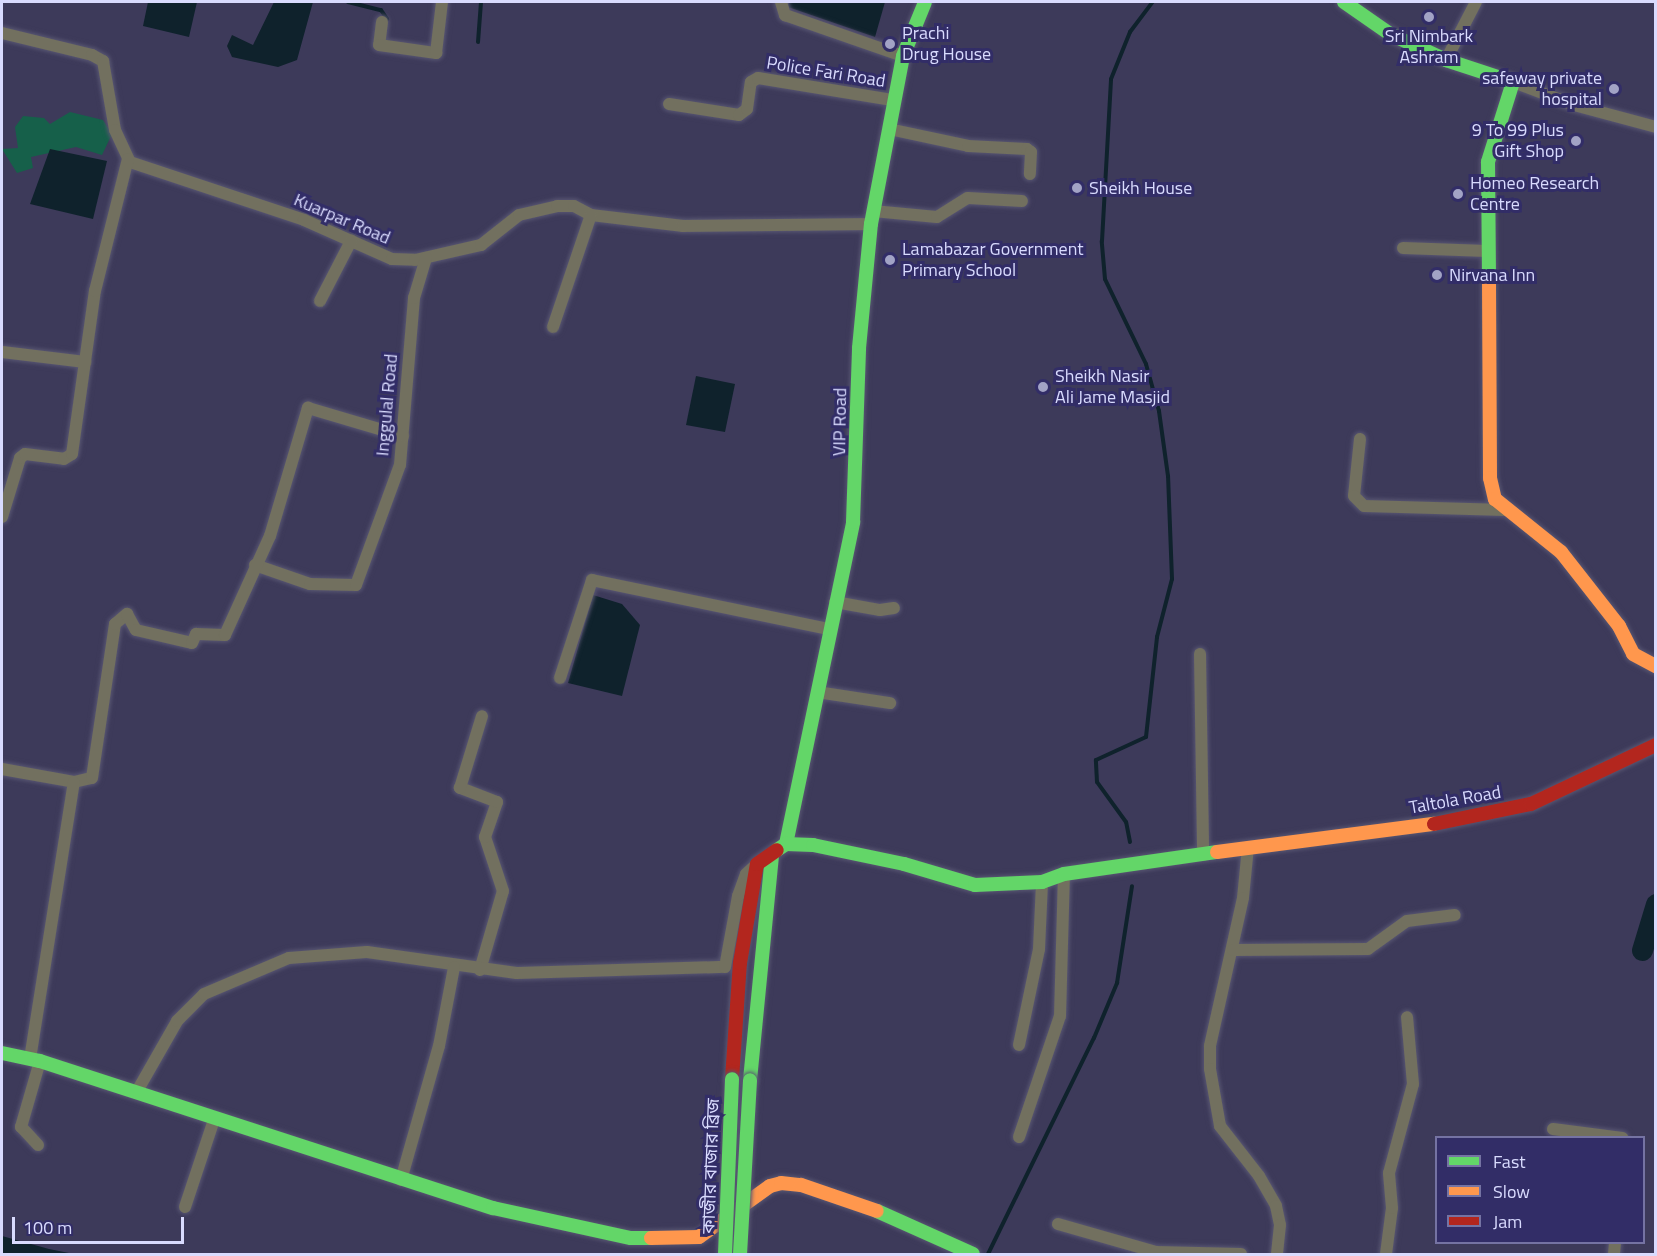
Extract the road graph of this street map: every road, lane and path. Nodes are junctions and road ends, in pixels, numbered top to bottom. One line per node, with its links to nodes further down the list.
1 (442, 2): 6 (street)
2 (781, 2): 8 (street)
3 (925, 2): 8 (street, VIP Road)
4 (1344, 2): 9 (street)
5 (1476, 2): 9 (street)
6 (382, 22)
7 (2, 33): 15 (street)
8 (903, 56): 11 (street, VIP Road)
9 (1446, 60): 10 (street)
10 (1513, 82): 13 (street); 22 (street)
11 (892, 100): 12 (street, Police Fari Road); 14 (street, VIP Road)
12 (669, 104)
13 (1656, 127)
14 (889, 129): 16 (street); 19 (street, VIP Road)
15 (128, 159): 20 (street, Kuarpar Road); 27 (street)
16 (1030, 174)
17 (1022, 201): 19 (street, Kuarpar Road)
18 (591, 215): 19 (street, Kuarpar Road); 23 (street, Kuarpar Road); 25 (street)
19 (872, 218): 33 (street, VIP Road)
20 (351, 241): 23 (street, Kuarpar Road); 24 (street)
21 (1403, 248): 22 (street)
22 (1487, 251): 30 (street)
23 (426, 258): 28 (street, Inggulal Road)
24 (320, 301)
25 (553, 327)
26 (2, 352): 27 (street)
27 (85, 362): 31 (street)
28 (403, 436): 32 (street, Inggulal Road); 32 (street)
29 (1360, 439): 30 (street)
30 (1505, 510): 37 (street)
31 (2, 517)
32 (255, 565): 44 (street)
33 (835, 602): 34 (street); 35 (street, VIP Road)
34 (894, 608)
35 (828, 629): 38 (street); 39 (street, VIP Road)
36 (1200, 654): 48 (street)
37 (1656, 666)
38 (560, 678)
39 (817, 692): 40 (street); 45 (street, VIP Road)
40 (890, 703)
41 (482, 716): 55 (street)
42 (1656, 746): 46 (street, Taltola Road)
43 (2, 769): 44 (street)
44 (74, 782): 59 (street)
45 (786, 844): 47 (street); 51 (street, Taltola Road)
46 (1248, 847): 48 (street, Taltola Road); 53 (street)
47 (773, 852): 49 (street); 71 (street, bridge)
48 (1203, 855): 50 (street, Taltola Road)
49 (757, 864): 55 (street); 70 (street, কাজীর বাজার ব্রিজ, bridge)
50 (1064, 874): 51 (street, Taltola Road); 64 (street)
51 (1042, 882): 57 (street)
52 (1455, 915): 53 (street)
53 (1233, 950): 73 (street)
54 (454, 967): 55 (street); 60 (street); 66 (street)
55 (480, 970)
56 (1407, 1017): 74 (street)
57 (1019, 1044)
58 (2, 1053): 59 (street)
59 (35, 1060): 60 (street); 65 (street)
60 (136, 1093): 61 (street)
61 (214, 1120): 66 (street); 67 (street)
62 (1553, 1129): 63 (street)
63 (1613, 1136)
64 (1019, 1137)
65 (38, 1144)
66 (401, 1180): 69 (street)
67 (185, 1207)
68 (1058, 1224): 72 (street)
69 (968, 1252)
70 (725, 1254)
71 (740, 1254)
72 (1240, 1254)
73 (1277, 1254)
74 (1386, 1254)

